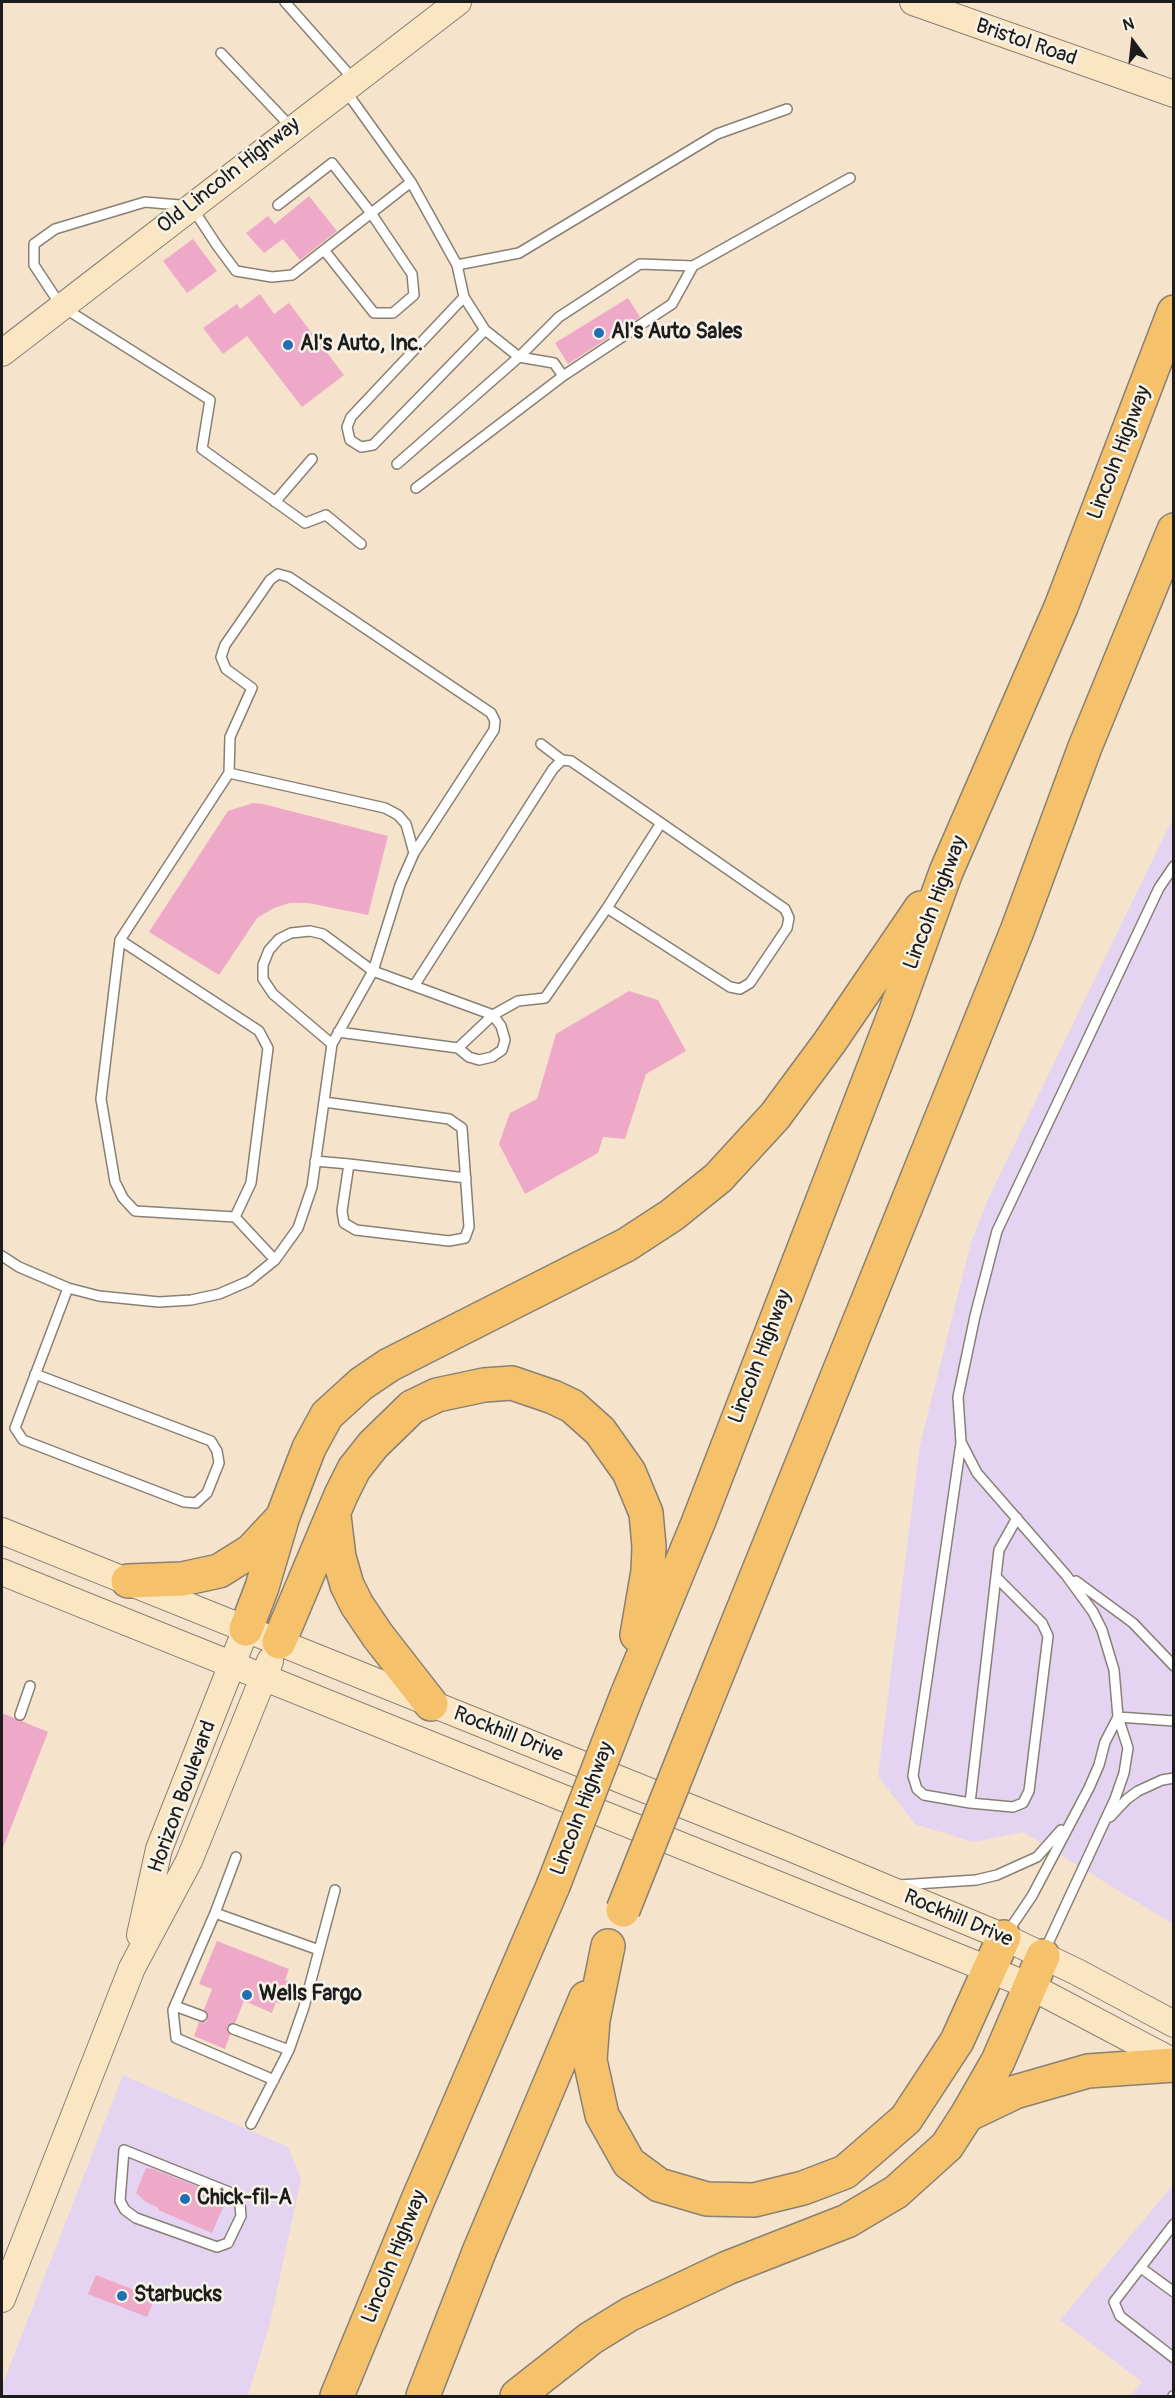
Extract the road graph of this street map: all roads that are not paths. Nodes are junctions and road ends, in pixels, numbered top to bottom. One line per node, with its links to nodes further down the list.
1 (285, 2): 5 (lane)
2 (913, 2): 6 (main road, Bristol Road)
3 (444, 8): 5 (main road, Old Lincoln Highway)
4 (221, 53): 8 (lane)
5 (349, 84): 8 (main road, Old Lincoln Highway); 10 (lane)
6 (1173, 94)
7 (787, 110): 15 (lane)
8 (292, 128): 12 (main road, Old Lincoln Highway)
9 (850, 178): 16 (lane)
10 (411, 182): 13 (lane); 15 (lane)
11 (278, 205): 13 (lane)
12 (191, 206): 14 (lane); 18 (main road, Old Lincoln Highway); 18 (lane)
13 (371, 213): 14 (lane); 14 (lane)
14 (324, 250)
15 (457, 265): 17 (lane)
16 (693, 266): 22 (lane); 23 (lane)
17 (464, 297): 20 (lane); 20 (lane)
18 (61, 306): 21 (main road, Old Lincoln Highway); 27 (lane)
19 (1173, 312): 36 (highway, Lincoln Highway)
20 (485, 330): 22 (lane)
21 (2, 353)
22 (519, 357): 23 (lane); 25 (lane)
23 (563, 376): 26 (lane)
24 (312, 459): 27 (lane)
25 (397, 464)
26 (416, 488)
27 (276, 502): 29 (lane)
28 (1173, 530): 83 (highway, bridge)
29 (361, 544)
30 (541, 744): 31 (lane)
31 (562, 760): 33 (lane); 40 (lane)
32 (229, 773): 34 (lane); 34 (lane); 38 (lane)
33 (661, 823): 37 (lane); 37 (lane)
34 (414, 853): 39 (lane)
35 (1173, 866): 54 (lane)
36 (946, 872): 56 (highway); 69 (highway, Lincoln Highway)
37 (606, 908): 41 (lane)
38 (120, 940): 49 (lane); 49 (lane)
39 (373, 971): 40 (lane); 42 (lane); 43 (lane)
40 (414, 986): 41 (lane)
41 (493, 1015): 44 (lane); 44 (lane)
42 (338, 1032): 43 (lane); 44 (lane)
43 (332, 1044): 45 (lane)
44 (458, 1048)
45 (324, 1102): 46 (lane); 48 (lane)
46 (315, 1161): 47 (lane); 51 (lane)
47 (349, 1164): 48 (lane); 48 (lane)
48 (466, 1178)
49 (236, 1217): 51 (lane)
50 (2, 1257): 52 (lane)
51 (275, 1260): 52 (lane)
52 (68, 1288): 53 (lane)
53 (36, 1374): 53 (lane)
54 (961, 1442): 57 (lane); 76 (lane)
55 (334, 1515): 64 (highway); 69 (highway); 70 (highway)
56 (283, 1516): 62 (highway); 63 (highway)
57 (1017, 1518): 60 (lane); 61 (lane)
58 (2, 1531): 62 (main road, Rockhill Drive)
59 (2, 1572): 65 (main road, Rockhill Drive)
60 (1066, 1575): 66 (lane); 72 (lane)
61 (996, 1577): 76 (lane); 76 (lane)
62 (128, 1581): 63 (main road, Rockhill Drive)
63 (246, 1629): 64 (main road, Rockhill Drive); 65 (main road, Horizon Boulevard)
64 (279, 1642): 67 (main road, Horizon Boulevard); 70 (main road, Rockhill Drive)
65 (232, 1665): 67 (main road, Rockhill Drive); 86 (main road, Horizon Boulevard)
66 (1173, 1666)
67 (262, 1677): 86 (main road, Horizon Boulevard); 87 (main road, Rockhill Drive)
68 (30, 1686): 71 (lane)
69 (627, 1695): 104 (highway, Lincoln Highway, bridge)
70 (431, 1704): 79 (main road, Rockhill Drive)
71 (20, 1715)
72 (1118, 1717): 73 (lane); 75 (lane); 77 (lane)
73 (1173, 1721)
74 (1173, 1778): 77 (lane)
75 (1089, 1788): 79 (lane); 82 (lane)
76 (970, 1803)
77 (1103, 1826): 85 (lane)
78 (236, 1857): 81 (lane)
79 (883, 1887): 82 (main road, Rockhill Drive)
80 (335, 1890): 84 (lane)
81 (215, 1913): 84 (lane); 89 (lane)
82 (1004, 1938): 85 (main road, Rockhill Drive); 87 (highway)
83 (608, 1946): 87 (highway); 105 (highway)
84 (319, 1950): 93 (lane)
85 (1043, 1956): 88 (highway); 91 (main road, Rockhill Drive)
86 (132, 1968): 102 (main road, Horizon Boulevard)
87 (988, 1969): 88 (main road, Rockhill Drive)
88 (1030, 1986): 94 (main road, Rockhill Drive); 96 (highway)
89 (175, 2006): 90 (lane); 95 (lane)
90 (202, 2016)
91 (1173, 2024)
92 (233, 2029): 93 (lane)
93 (289, 2050): 95 (lane)
94 (1173, 2063): 96 (highway)
95 (274, 2080): 97 (lane)
96 (968, 2115): 106 (highway)
97 (251, 2124)
98 (124, 2150): 98 (lane)
99 (1173, 2224): 100 (lane)
100 (1141, 2268): 101 (lane); 103 (lane)
101 (1173, 2292)
102 (2, 2299)
103 (1173, 2358)
104 (337, 2397)
105 (423, 2397)
106 (517, 2397)

